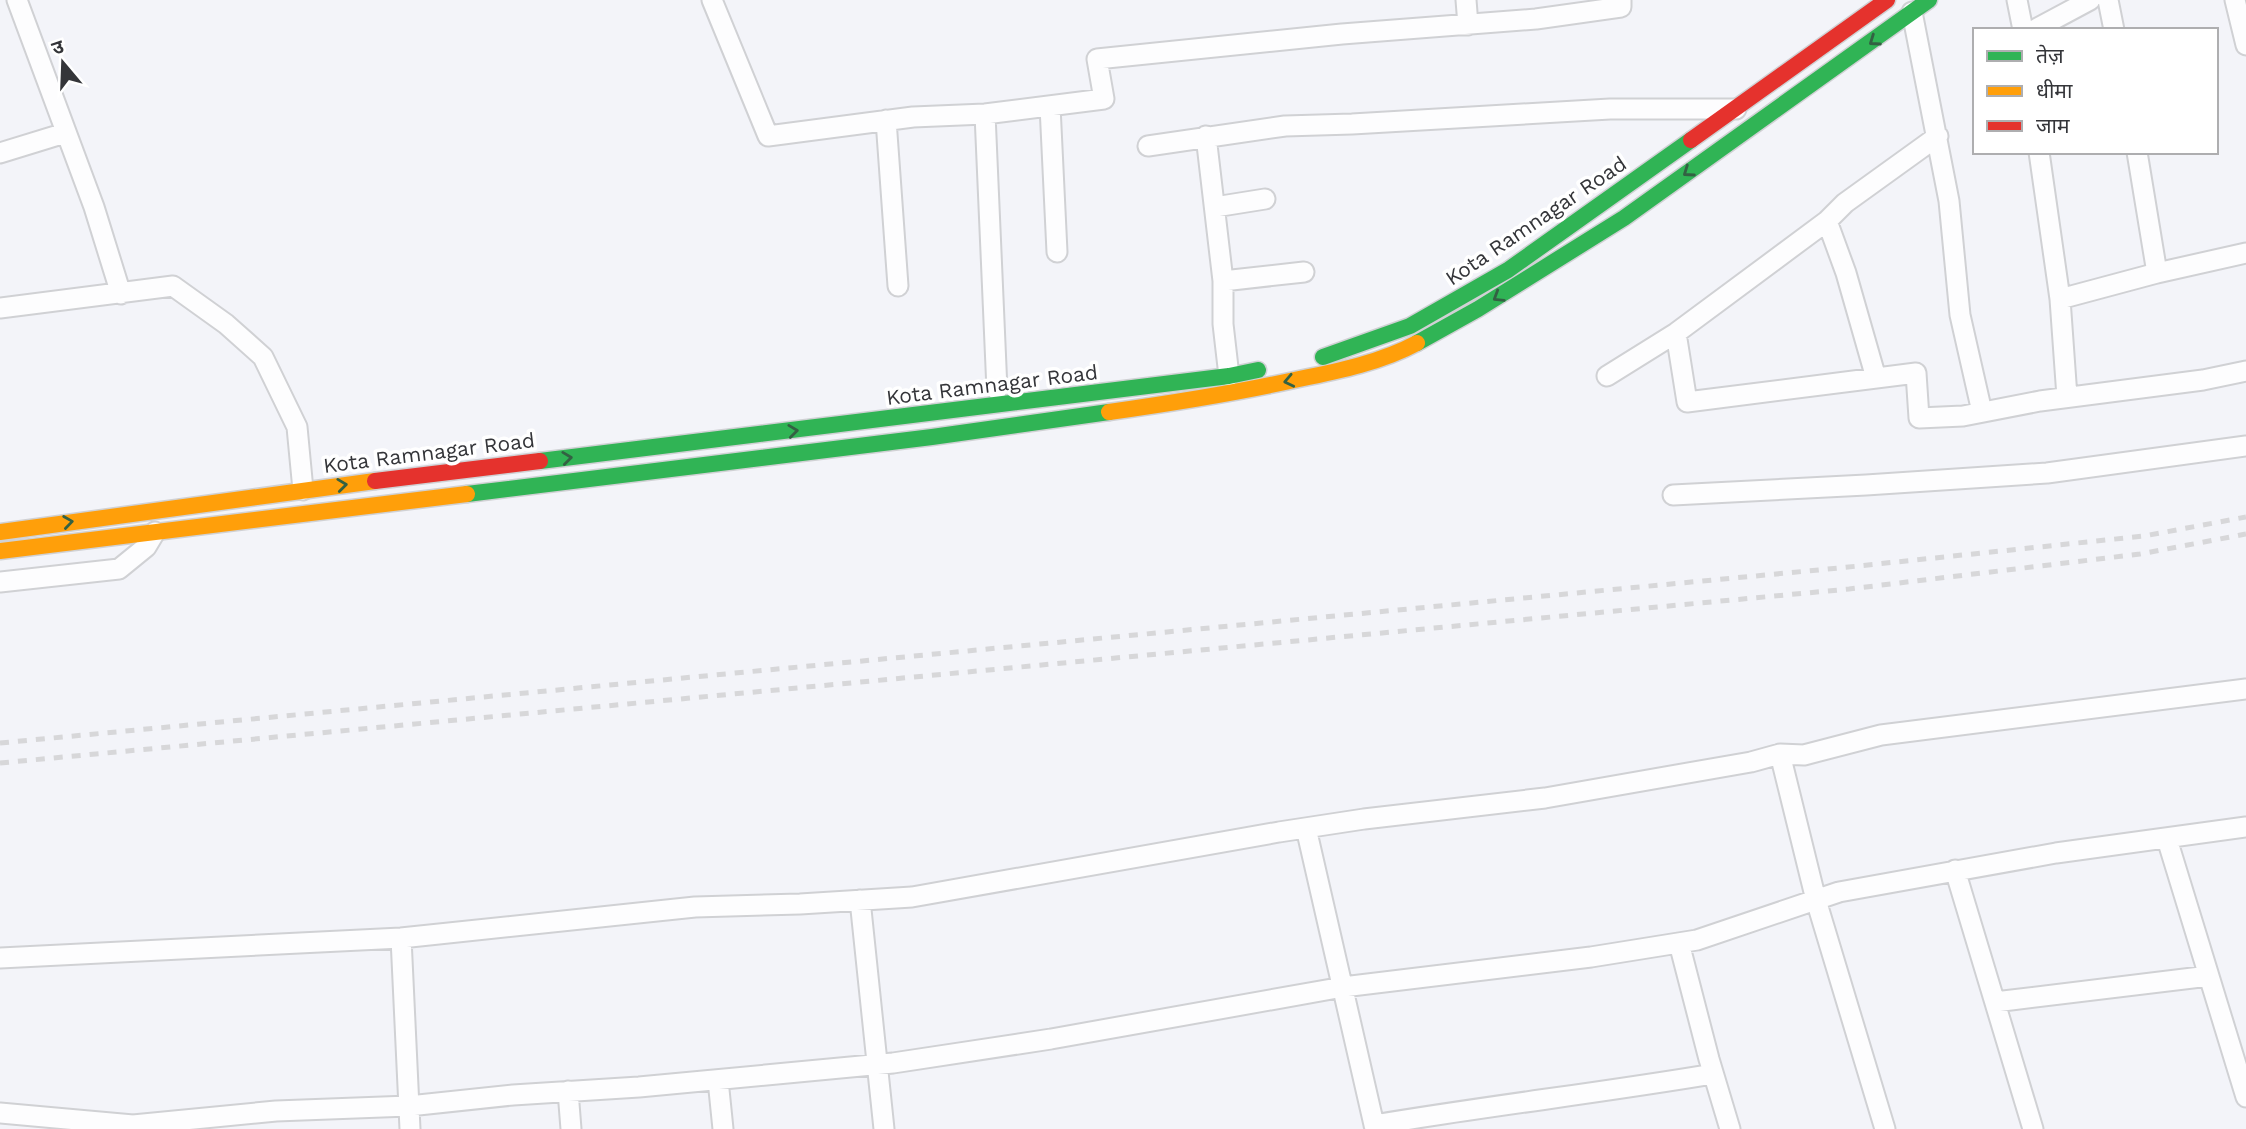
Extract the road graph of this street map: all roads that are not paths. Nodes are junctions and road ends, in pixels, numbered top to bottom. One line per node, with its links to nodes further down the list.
1 (17, 0): 21 (street)
2 (712, 0): 20 (street)
3 (1465, 0): 12 (street)
4 (1621, 0): 12 (street)
5 (1888, 0): 11 (street); 18 (street, Kota Ramnagar Road)
6 (1929, 0): 11 (street)
7 (2017, 0): 13 (street)
8 (2090, 0): 14 (street)
9 (2108, 0): 15 (street)
10 (2235, 0): 16 (street)
11 (1909, 15): 23 (street); 54 (street, one-way to 54)
12 (1468, 25): 17 (street)
13 (2023, 28)
14 (2038, 28)
15 (2114, 28)
16 (2246, 45)
17 (1050, 106): 19 (street); 31 (street)
18 (1736, 108): 22 (street); 41 (street, Kota Ramnagar Road)
19 (985, 114): 20 (street); 47 (street)
20 (886, 120): 36 (street)
21 (65, 133): 25 (street); 37 (street)
22 (1206, 135): 24 (street); 29 (street)
23 (1938, 136): 30 (street); 49 (street)
24 (1148, 146)
25 (0, 153)
26 (2039, 154): 38 (street)
27 (2137, 154): 34 (street)
28 (1265, 199): 29 (street)
29 (1215, 207): 35 (street)
30 (1826, 221): 40 (street); 46 (street)
31 (1057, 252)
32 (2246, 253): 34 (street)
33 (1304, 272): 35 (street)
34 (2157, 274): 38 (street)
35 (1223, 281): 44 (street)
36 (898, 286)
37 (121, 294): 39 (street); 51 (street)
38 (2060, 299): 48 (street)
39 (0, 308)
40 (1676, 333): 45 (street); 46 (street)
41 (1306, 360)
42 (1268, 368): 44 (street, Kota Ramnagar Road)
43 (2246, 371): 48 (street)
44 (1229, 376): 51 (street, Kota Ramnagar Road, one-way to 44)
45 (1607, 376)
46 (1876, 378): 49 (street)
47 (998, 390)
48 (2067, 397): 49 (street)
49 (1982, 412)
50 (2246, 446): 52 (street)
51 (303, 490): 53 (street, Kota Ramnagar Road)
52 (1673, 495)
53 (201, 503): 54 (street); 55 (street, Kota Ramnagar Road, one-way to 53)
54 (202, 526): 56 (street)
55 (0, 532)
56 (155, 532): 57 (street); 58 (street)
57 (0, 551)
58 (0, 582)
59 (2246, 689): 60 (street)
60 (1780, 754): 62 (street); 66 (street)
61 (2246, 827): 63 (street)
62 (1306, 828): 65 (street); 71 (street)
63 (2168, 839): 64 (street); 70 (street)
64 (1955, 870): 66 (street); 72 (street)
65 (860, 900): 67 (street); 73 (street)
66 (1816, 900): 68 (street); 87 (street)
67 (401, 938): 69 (street); 78 (street)
68 (1679, 943): 71 (street); 74 (street)
69 (0, 958)
70 (2209, 976): 72 (street); 77 (street)
71 (1343, 987): 73 (street); 81 (street)
72 (1995, 1002): 88 (street)
73 (879, 1065): 75 (street); 85 (street)
74 (1713, 1074): 81 (street); 86 (street)
75 (718, 1080): 76 (street); 84 (street)
76 (568, 1091): 78 (street); 83 (street)
77 (2246, 1097)
78 (409, 1106): 80 (street); 82 (street)
79 (0, 1113): 80 (street)
80 (133, 1127)
81 (1374, 1127)
82 (410, 1129)
83 (571, 1129)
84 (723, 1129)
85 (884, 1129)
86 (1730, 1129)
87 (1885, 1129)
88 (2033, 1129)

